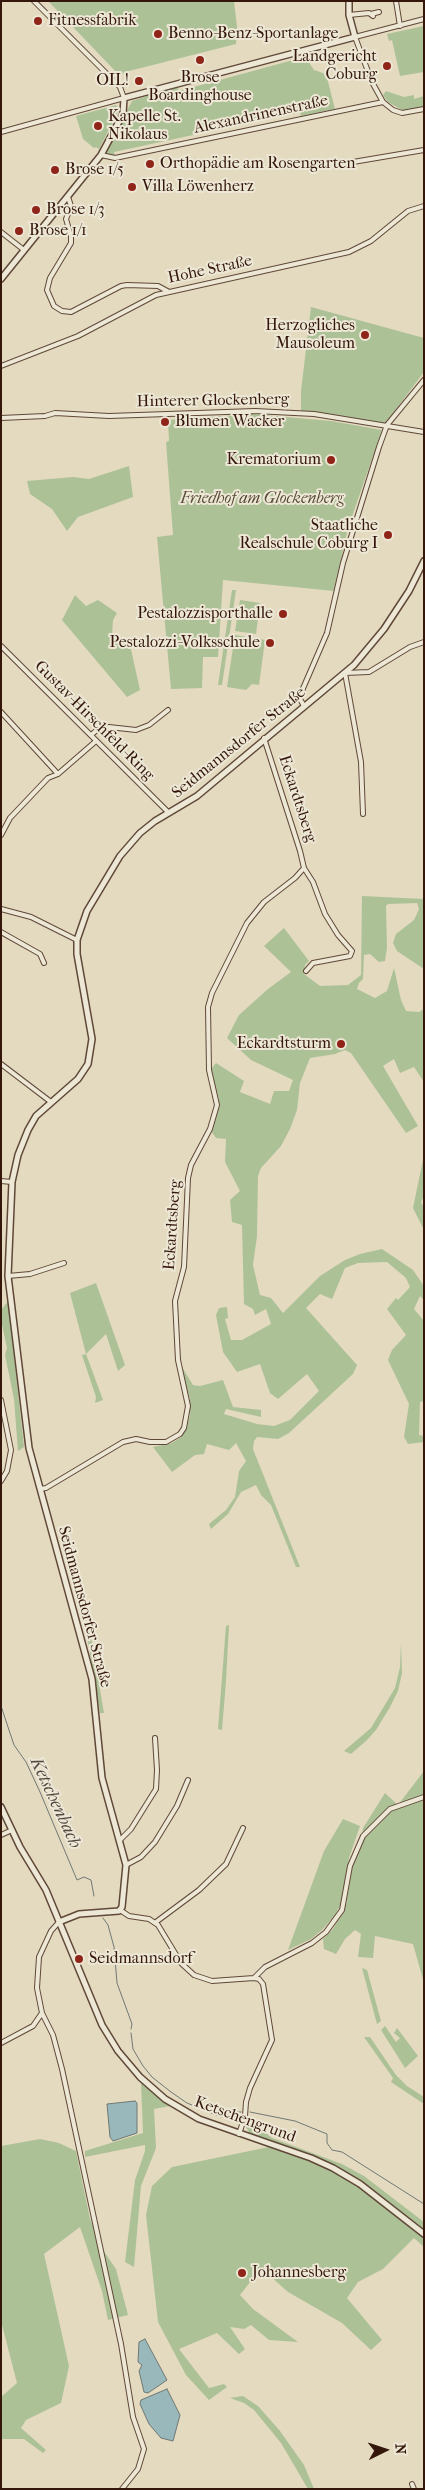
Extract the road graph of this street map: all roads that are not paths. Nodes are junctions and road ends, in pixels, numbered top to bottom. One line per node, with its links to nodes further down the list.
1 (34, 1): 9 (street)
2 (349, 1): 5 (street)
3 (396, 1): 7 (street)
4 (379, 12): 5 (street)
5 (349, 15): 8 (street)
6 (424, 20): 7 (street)
7 (400, 26): 8 (street)
8 (355, 37): 9 (street); 10 (street)
9 (124, 98): 12 (street); 14 (street)
10 (383, 102): 11 (street); 14 (street, Alexandrinenstraße)
11 (424, 109)
12 (1, 132)
13 (424, 150): 15 (street)
14 (101, 154): 16 (street)
15 (353, 162)
16 (68, 197): 19 (street); 21 (street)
17 (424, 206): 21 (street, Hohe Straße)
18 (1, 232): 19 (street)
19 (24, 250): 20 (street)
20 (1, 279)
21 (169, 292): 22 (street, Hohe Straße)
22 (1, 366)
23 (424, 380): 25 (street)
24 (1, 418): 25 (street, Hinterer Glockenberg)
25 (387, 425): 26 (street, Hinterer Glockenberg); 31 (street)
26 (424, 432)
27 (424, 562): 30 (street, Seidmannsdorfer Straße)
28 (424, 642): 30 (street)
29 (1, 646): 34 (street, Gustav-Hirschfeld-Ring)
30 (345, 673): 31 (street, Seidmannsdorfer Straße); 39 (street)
31 (304, 706): 35 (street, Seidmannsdorfer Straße)
32 (168, 710): 34 (street)
33 (1, 712): 37 (street)
34 (91, 735): 36 (street, Gustav-Hirschfeld-Ring)
35 (264, 738): 38 (street, Seidmannsdorfer Straße); 41 (street, Eckardtsberg)
36 (96, 741): 37 (street); 38 (street, Gustav-Hirschfeld-Ring)
37 (58, 774): 40 (street)
38 (169, 813): 44 (street, Seidmannsdorfer Straße)
39 (363, 814)
40 (1, 835)
41 (304, 868): 46 (street, Eckardtsberg); 55 (street, Eckardtsberg)
42 (1, 909): 44 (street)
43 (1, 932): 45 (street)
44 (77, 940): 48 (street, Seidmannsdorfer Straße)
45 (44, 963)
46 (306, 970)
47 (1, 1064): 48 (street)
48 (50, 1102): 50 (street, Seidmannsdorfer Straße)
49 (1, 1181): 50 (street)
50 (12, 1182): 52 (street, Seidmannsdorfer Straße)
51 (64, 1263): 52 (street)
52 (8, 1276): 55 (street, Seidmannsdorfer Straße)
53 (1, 1400): 54 (street)
54 (1, 1481)
55 (40, 1489): 63 (street, Seidmannsdorfer Straße)
56 (155, 1738): 63 (street)
57 (188, 1780): 64 (street)
58 (424, 1797): 68 (street)
59 (1, 1807): 61 (street, Ketschengrund)
60 (244, 1828): 67 (street)
61 (12, 1830): 62 (street); 66 (street, Ketschengrund)
62 (1, 1835)
63 (120, 1840): 64 (street, Seidmannsdorfer Straße)
64 (126, 1865): 65 (street, Seidmannsdorfer Straße)
65 (120, 1910): 66 (street); 67 (street)
66 (58, 1922): 69 (street); 71 (street, Ketschengrund)
67 (156, 1922): 68 (street)
68 (254, 1978): 71 (street)
69 (42, 2013): 70 (street); 74 (street)
70 (1, 2043)
71 (239, 2134): 72 (street, Ketschengrund)
72 (424, 2234)
73 (412, 2484): 75 (street)
74 (122, 2489)
75 (414, 2489)

